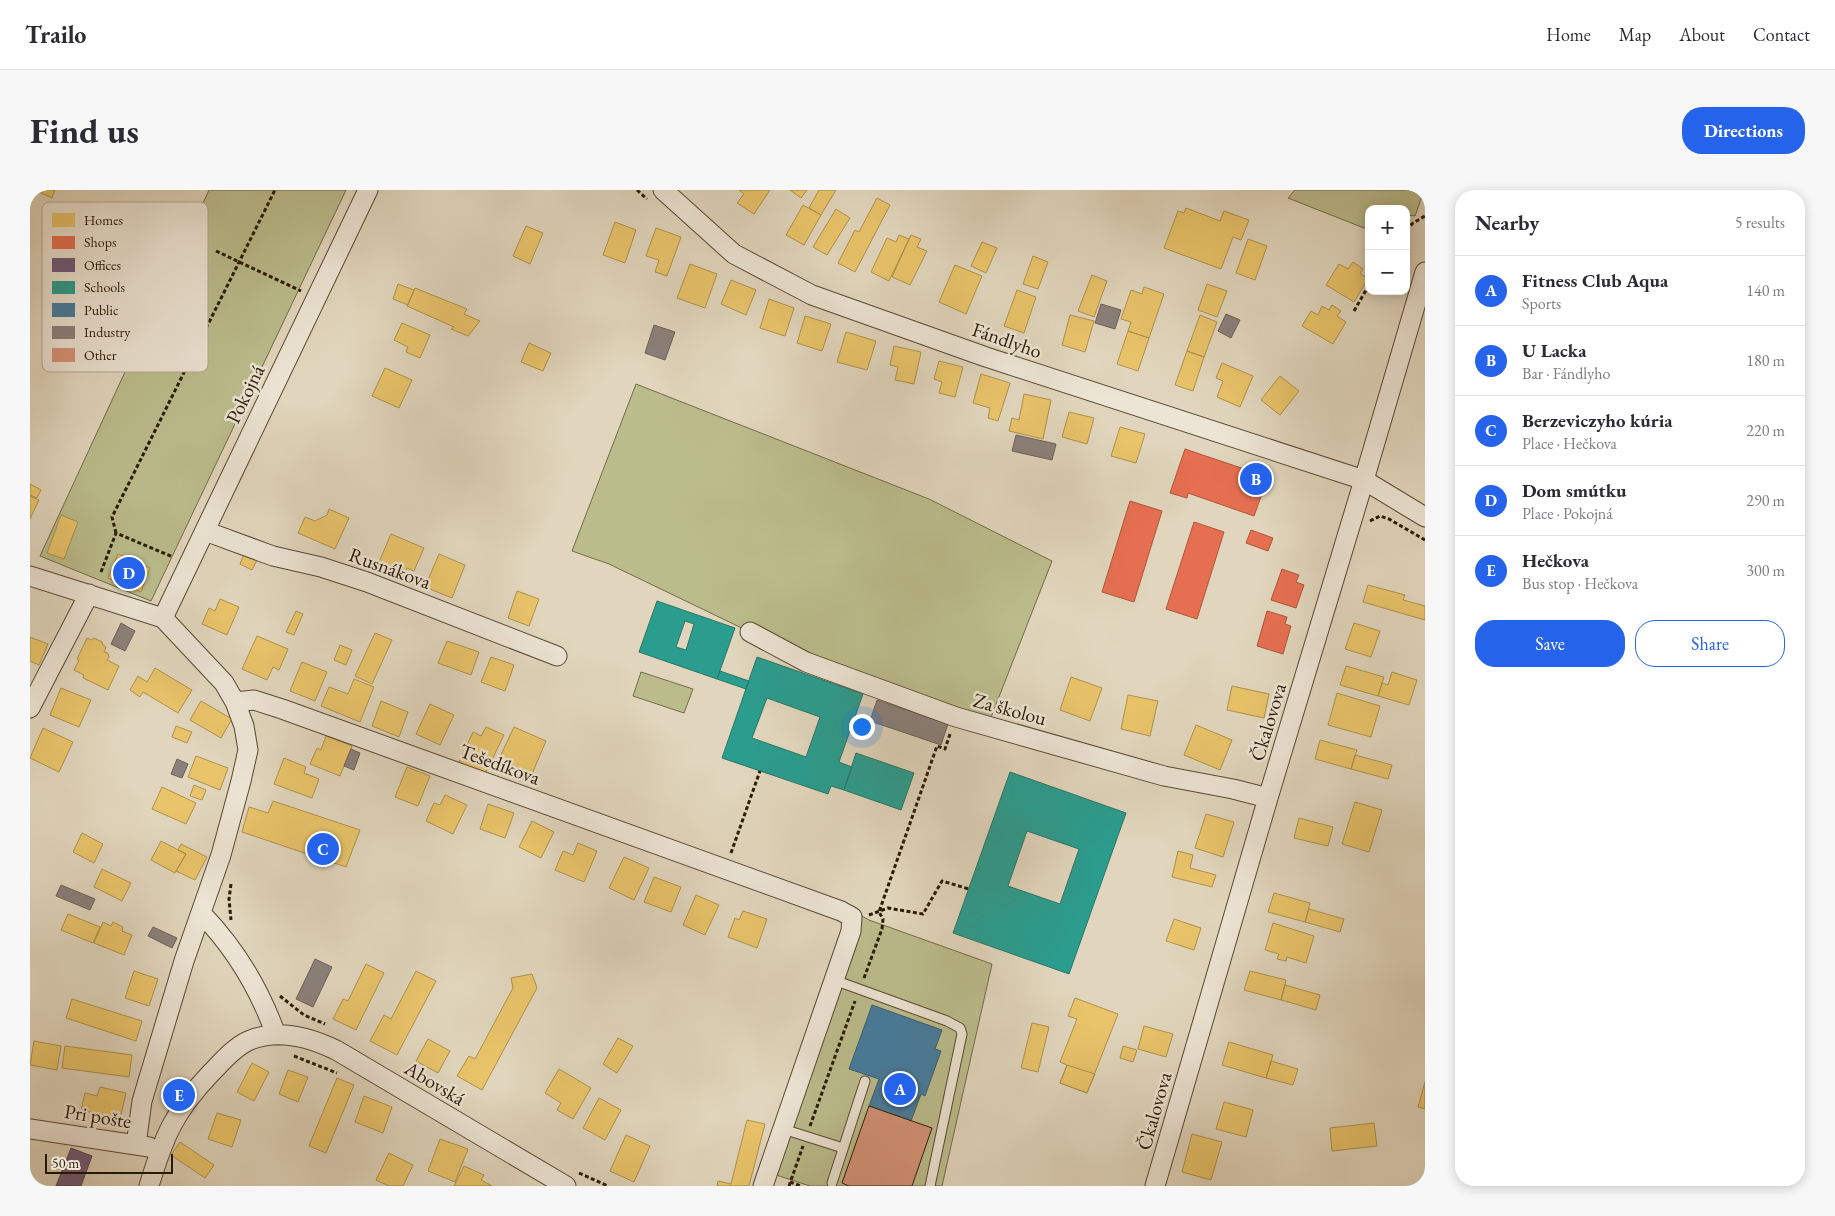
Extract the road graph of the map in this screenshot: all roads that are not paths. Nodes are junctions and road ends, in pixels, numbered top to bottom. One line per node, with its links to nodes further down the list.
1 (368, 190): 6 (street, Pokojná)
2 (657, 197): 4 (street, Fándlyho)
3 (1425, 272): 4 (street, Čkalovova)
4 (1364, 480): 5 (street, Fándlyho); 14 (street, Čkalovova)
5 (1425, 517)
6 (204, 531): 9 (street, Pokojná); 11 (street, Rusnákova)
7 (30, 576): 8 (street)
8 (89, 594): 9 (street); 13 (street)
9 (162, 618): 12 (street)
10 (750, 632): 14 (street, Za školou)
11 (557, 656)
12 (235, 702): 15 (street); 16 (street, Tešedíkova)
13 (30, 708)
14 (1268, 798): 29 (street, Čkalovova)
15 (201, 914): 17 (street); 21 (street)
16 (834, 980): 20 (street); 28 (lane)
17 (276, 1034): 23 (street, Abovská); 24 (street, Abovská)
18 (865, 1082): 22 (lane)
19 (30, 1128): 21 (street, Pri pošte)
20 (783, 1129): 22 (lane); 27 (street)
21 (136, 1145): 23 (street, Pri pošte)
22 (843, 1148): 25 (lane)
23 (160, 1149): 26 (street, Abovská)
24 (572, 1179)
25 (832, 1183)
26 (149, 1186)
27 (764, 1186)
28 (930, 1186)
29 (1155, 1186)

